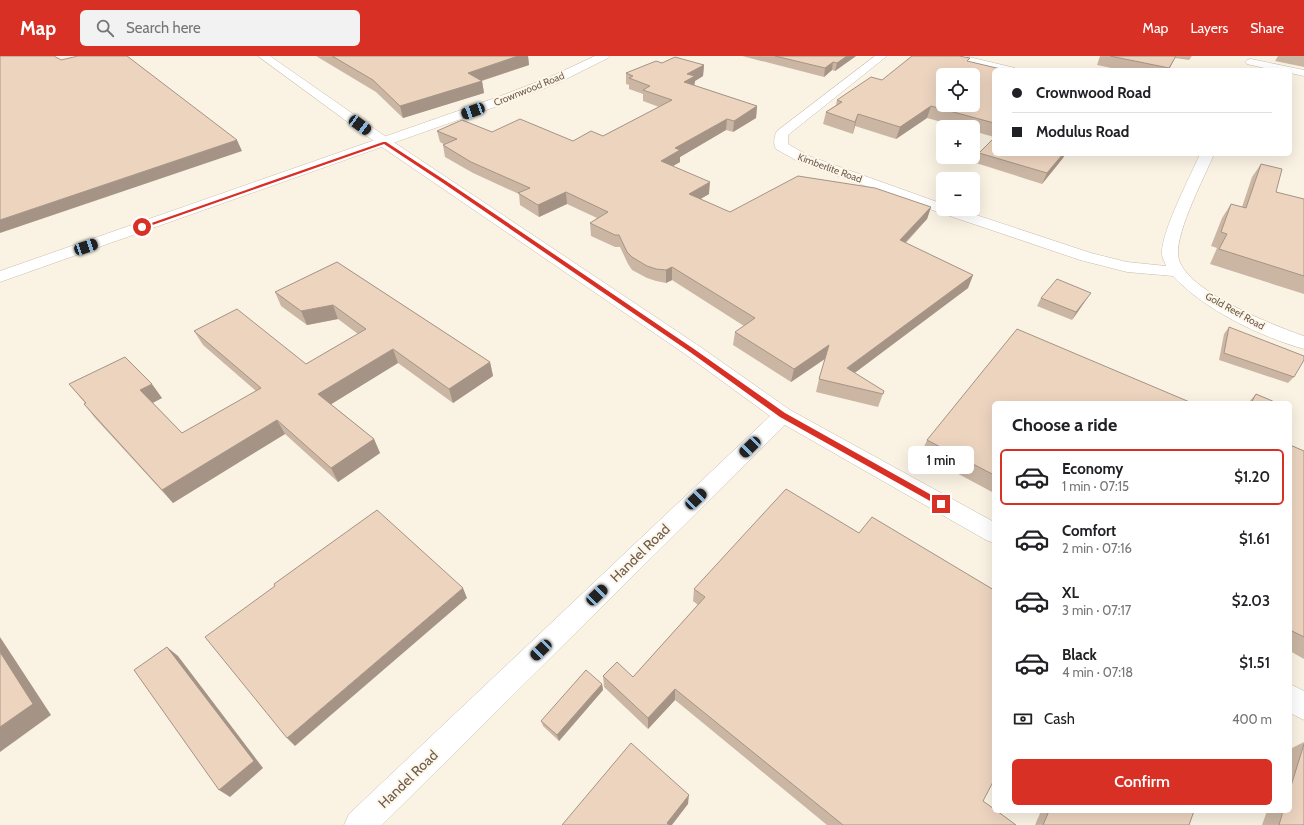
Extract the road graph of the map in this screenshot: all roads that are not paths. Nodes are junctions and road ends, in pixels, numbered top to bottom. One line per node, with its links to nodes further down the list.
1 (263, 56): 10 (street)
2 (604, 56): 10 (main road, Crownwood Road)
3 (882, 56): 12 (street, Kimberlite Road)
4 (951, 56): 6 (street)
5 (1251, 63): 7 (street)
6 (1002, 68)
7 (1280, 68)
8 (1292, 70): 9 (street)
9 (1304, 72)
10 (384, 142): 15 (main road, Crownwood Road); 17 (street)
11 (1206, 156): 14 (street, Gold Reef Road)
12 (936, 207)
13 (964, 216): 14 (street, Kimberlite Road)
14 (1178, 272): 16 (street, Gold Reef Road)
15 (0, 277)
16 (1304, 343)
17 (783, 415): 18 (street); 21 (street, Handel Road)
18 (992, 532)
19 (1292, 699): 20 (street)
20 (1304, 706)
21 (360, 825)

